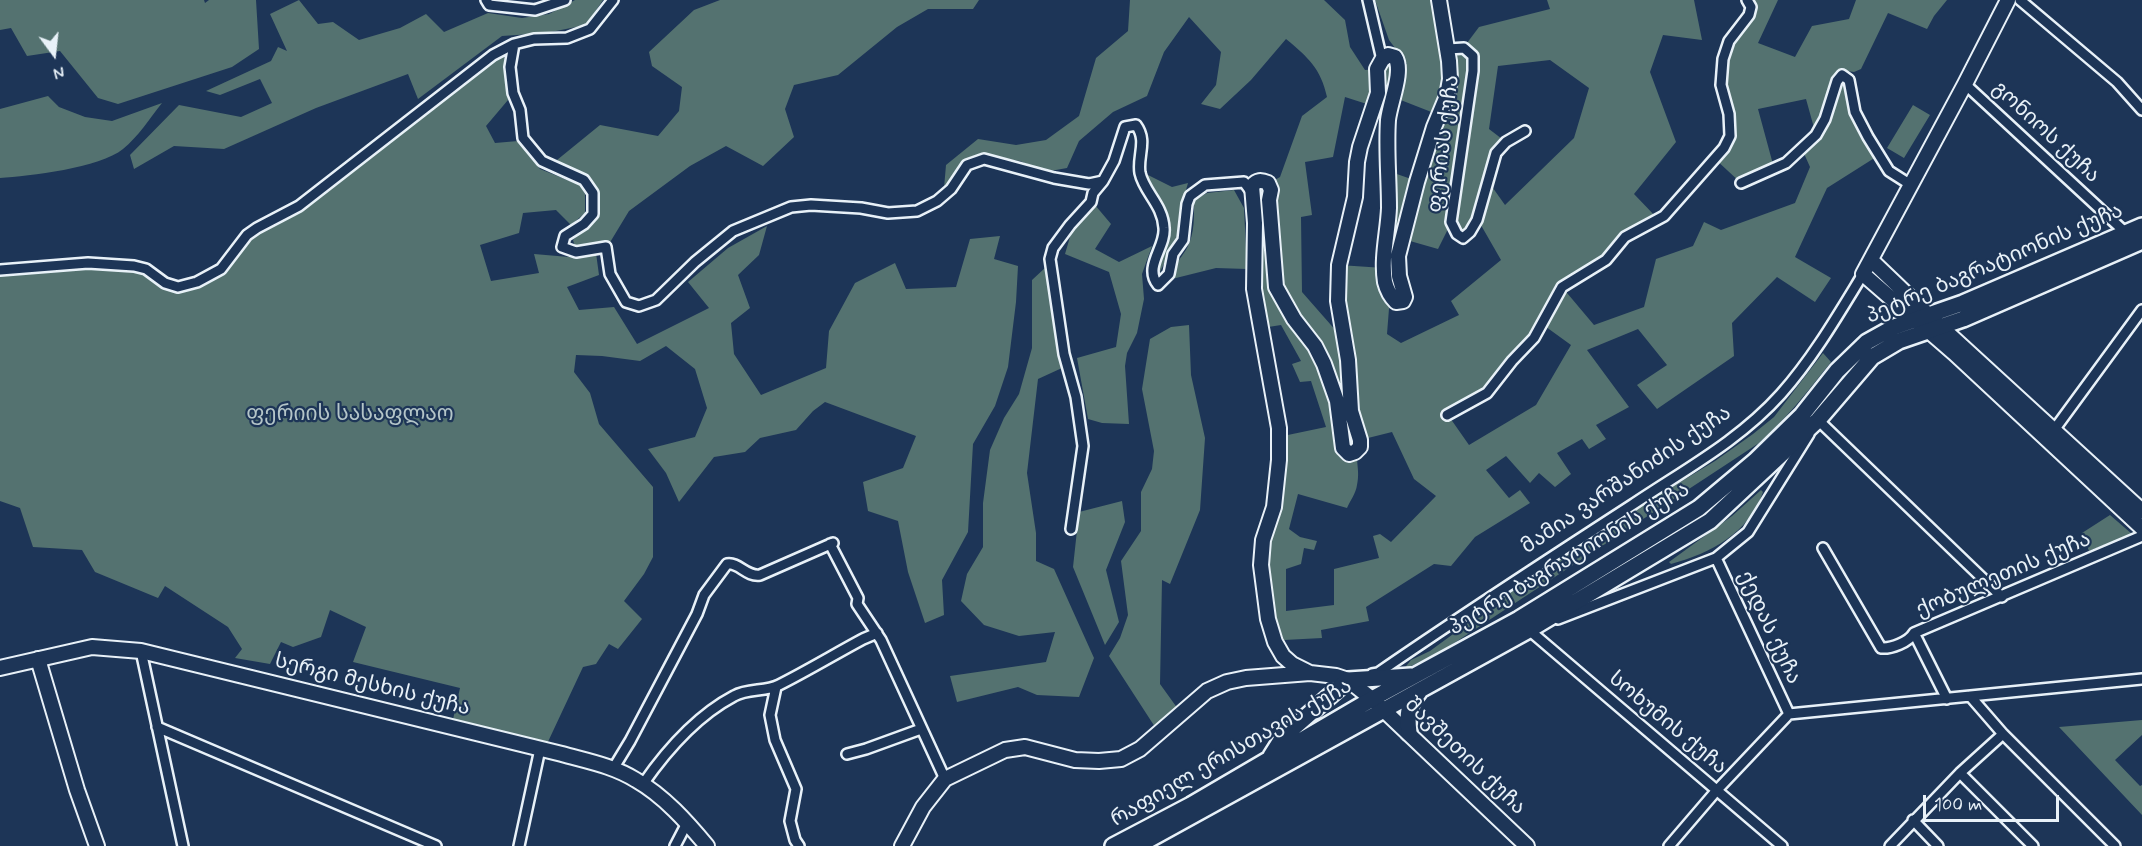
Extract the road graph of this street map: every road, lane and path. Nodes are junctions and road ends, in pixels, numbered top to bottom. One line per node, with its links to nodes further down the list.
1 (486, 0): 2 (street)
2 (565, 0)
3 (613, 0): 9 (street)
4 (1368, 0): 11 (street)
5 (1439, 0): 10 (street)
6 (1747, 0): 30 (street)
7 (2008, 0): 12 (street, მამია ვარშანიძის ქუჩა)
8 (2020, 0): 13 (street)
9 (514, 44): 15 (street); 23 (street)
10 (1448, 49): 11 (street); 14 (street, ფერიას ქუჩა)
11 (1382, 60): 18 (street)
12 (1965, 84): 17 (street, მამია ვარშანიძის ქუჩა); 20 (street, გონიოს ქუჩა)
13 (2142, 110)
14 (1525, 131)
15 (1103, 181): 18 (street); 35 (street)
16 (1741, 183): 17 (street)
17 (1911, 185): 22 (street, მამია ვარშანიძის ქუჩა)
18 (1251, 193): 46 (street)
19 (2142, 225): 20 (main road, პეტრე ბაგრატიონის ქუჩა)
20 (2126, 233): 26 (main road, პეტრე ბაგრატიონის ქუჩა)
21 (2142, 241): 27 (main road, პეტრე ბაგრატიონის ქუჩა)
22 (1871, 260): 24 (street, მამია ვარშანიძის ქუჩა); 26 (street)
23 (0, 270)
24 (1863, 274): 26 (street); 48 (street, მამია ვარშანიძის ქუჩა)
25 (2142, 310): 32 (street)
26 (1922, 318): 28 (street); 49 (main road, პეტრე ბაგრატიონის ქუჩა)
27 (1963, 319): 28 (main road, პეტრე ბაგრატიონის ქუჩა); 29 (street)
28 (1934, 329): 29 (street); 31 (main road, პეტრე ბაგრატიონის ქუჩა); 34 (street)
29 (1966, 350): 32 (street)
30 (1447, 415)
31 (1818, 420): 38 (street, პეტრე ბაგრატიონის ქუჩა); 39 (street); 40 (main road, პეტრე ბაგრატიონის ქუჩა)
32 (2054, 430): 33 (street)
33 (2142, 511)
34 (2142, 528)
35 (1071, 529)
36 (2142, 536): 39 (street, ქობულეთის ქუჩა)
37 (1823, 548): 42 (street)
38 (1716, 558): 40 (street, პეტრე ბაგრატიონის ქუჩა); 55 (street, ქედას ქუჩა)
39 (2002, 597): 42 (street, ქობულეთის ქუჩა)
40 (1529, 630): 49 (main road, პეტრე ბაგრატიონის ქუჩა); 67 (street, სოხუმის ქუჩა)
41 (877, 633): 50 (street); 57 (street); 63 (street)
42 (1914, 633): 53 (street, ქობულეთის ქუჩა)
43 (141, 651): 44 (street, სერგი მესხის ქუჩა); 56 (street); 60 (street, სერგი მესხის ქუჩა)
44 (38, 659): 45 (street, სერგი მესხის ქუჩა); 70 (street)
45 (0, 668)
46 (1310, 674): 48 (street); 65 (street)
47 (2142, 678): 51 (street)
48 (1348, 680): 49 (main road); 52 (street); 62 (main road)
49 (1420, 682): 52 (main road, პეტრე ბაგრატიონის ქუჩა); 54 (main road, პეტრე ბაგრატიონის ქუჩა); 58 (main road)
50 (776, 687): 66 (street); 76 (street)
51 (1970, 696): 53 (street); 59 (street)
52 (1372, 699): 54 (street, შავშეთის ქუჩა); 62 (main road, რაფიელ ერისთავის ქუჩა)
53 (1947, 699): 55 (street)
54 (1384, 710): 58 (street, შავშეთის ქუჩა); 79 (main road, რაფიელ ერისთავის ქუჩა)
55 (1789, 714): 67 (street)
56 (157, 728): 71 (street); 72 (street)
57 (921, 729): 61 (street); 65 (street)
58 (1409, 733): 80 (street, შავშეთის ქუჩა)
59 (2003, 734): 64 (street); 86 (street)
60 (540, 749): 63 (street, სერგი მესხის ქუჩა); 73 (street)
61 (847, 754)
62 (1270, 758): 78 (main road, რაფიელ ერისთავის ქუჩა)
63 (613, 769): 66 (street, სერგი მესხის ქუჩა)
64 (1960, 773): 68 (street); 85 (street)
65 (945, 779): 77 (street)
66 (643, 784): 69 (street, სერგი მესხის ქუჩა)
67 (1716, 790): 81 (street); 82 (street, სოხუმის ქუჩა)
68 (1913, 820): 83 (street); 84 (street)
69 (687, 823): 74 (street); 75 (street, სერგი მესხის ქუჩა)
70 (97, 846)
71 (183, 846)
72 (436, 846)
73 (519, 846)
74 (675, 846)
75 (707, 846)
76 (799, 846)
77 (903, 846)
78 (1113, 846)
79 (1137, 846)
80 (1527, 846)
81 (1669, 846)
82 (1782, 846)
83 (1890, 846)
84 (1938, 846)
85 (2033, 846)
86 (2115, 846)

